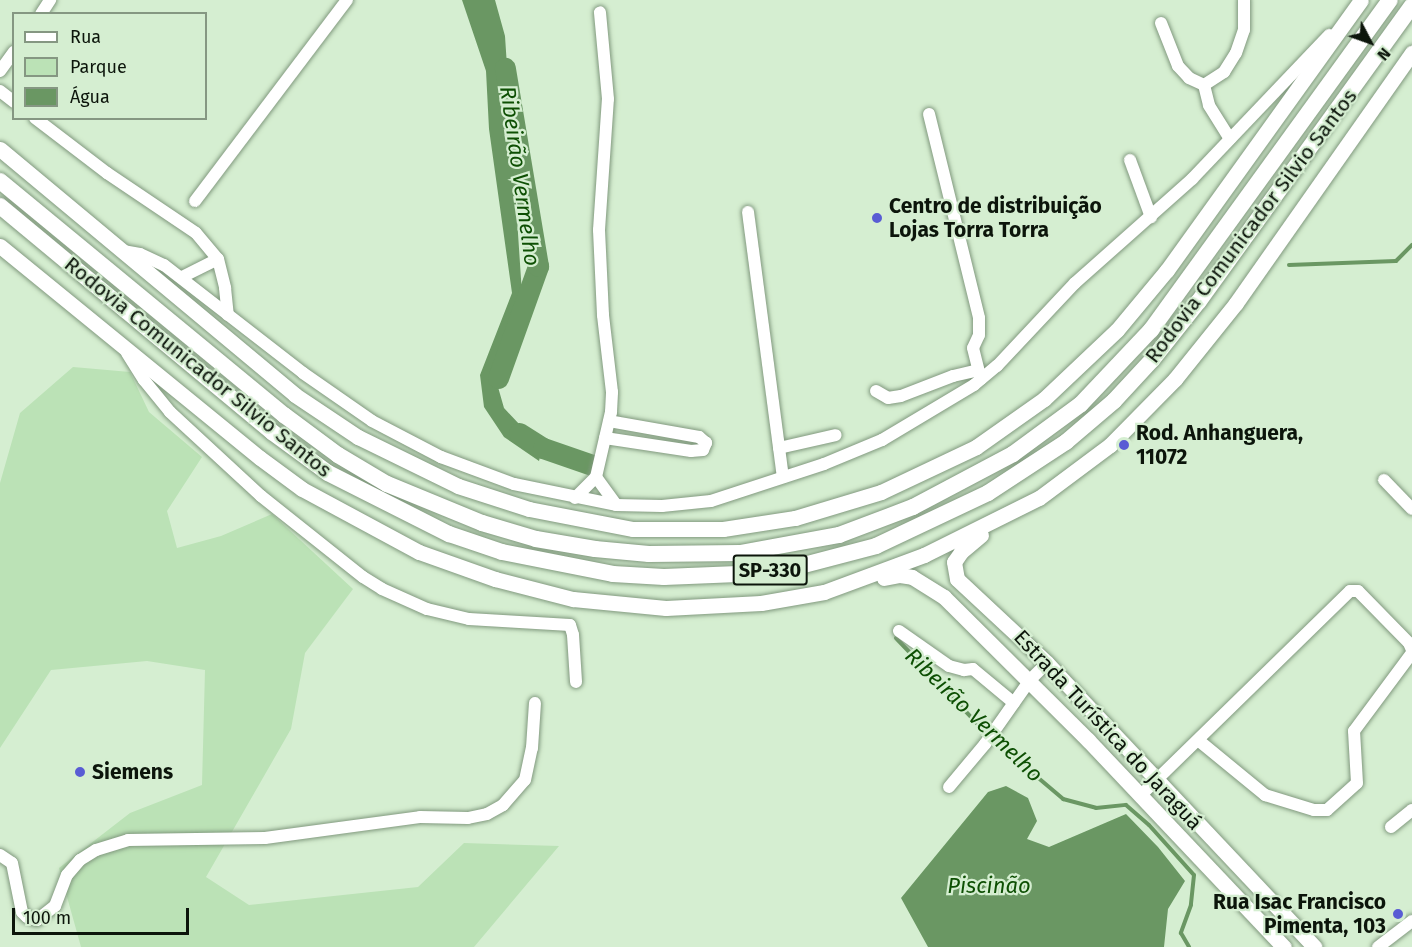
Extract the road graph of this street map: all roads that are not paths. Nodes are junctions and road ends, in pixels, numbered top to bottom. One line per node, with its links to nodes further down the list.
1 (346, 0): 18 (street)
2 (1244, 0): 11 (street)
3 (1390, 0): 17 (highway, Rodovia Comunicador Silvio Santos / SP-330)
4 (1357, 5): 14 (street); 23 (main road)
5 (1412, 6): 19 (highway, Rodovia Comunicador Silvio Santos / SP-330)
6 (600, 12): 30 (street)
7 (1161, 23): 11 (street)
8 (1412, 53): 40 (main road)
9 (12, 55): 10 (street)
10 (0, 70)
11 (1204, 85): 14 (street)
12 (930, 114): 28 (street)
13 (38, 120): 24 (street)
14 (1230, 139): 21 (street)
15 (0, 149): 23 (main road)
16 (1130, 160): 21 (street)
17 (0, 181)
18 (195, 201)
19 (0, 206)
20 (748, 212): 33 (street)
21 (1151, 217): 28 (street)
22 (0, 246): 27 (main road)
23 (122, 251): 25 (street)
24 (218, 259): 25 (street); 26 (street)
25 (182, 278): 26 (street)
26 (228, 315): 37 (street)
27 (124, 347): 41 (main road); 46 (street)
28 (980, 375): 29 (street); 35 (street)
29 (876, 391)
30 (609, 422): 32 (street); 32 (street)
31 (836, 435): 33 (street)
32 (605, 438): 34 (street)
33 (778, 448): 35 (street)
34 (596, 477): 37 (street); 38 (street)
35 (783, 477): 38 (street)
36 (1384, 480): 39 (street)
37 (575, 498): 38 (street)
38 (616, 505)
39 (1412, 509)
40 (1005, 516): 41 (main road); 44 (main road, Estrada Turística do Jaraguá)
41 (857, 582): 45 (main road, Estrada Turística do Jaraguá)
42 (899, 631): 48 (street)
43 (1412, 652): 49 (street); 49 (street)
44 (1047, 663): 45 (street); 50 (main road, Estrada Turística do Jaraguá)
45 (1030, 680): 48 (street); 52 (main road, Estrada Turística do Jaraguá)
46 (576, 682)
47 (534, 703): 55 (street)
48 (1014, 703): 51 (street)
49 (1198, 740): 50 (street)
50 (1156, 780): 52 (street); 58 (main road, Estrada Turística do Jaraguá)
51 (949, 787)
52 (1141, 795): 57 (main road, Estrada Turística do Jaraguá)
53 (1412, 810): 54 (street)
54 (1391, 827)
55 (0, 855)
56 (1412, 921): 59 (street)
57 (1284, 947)
58 (1315, 947)
59 (1378, 947)

